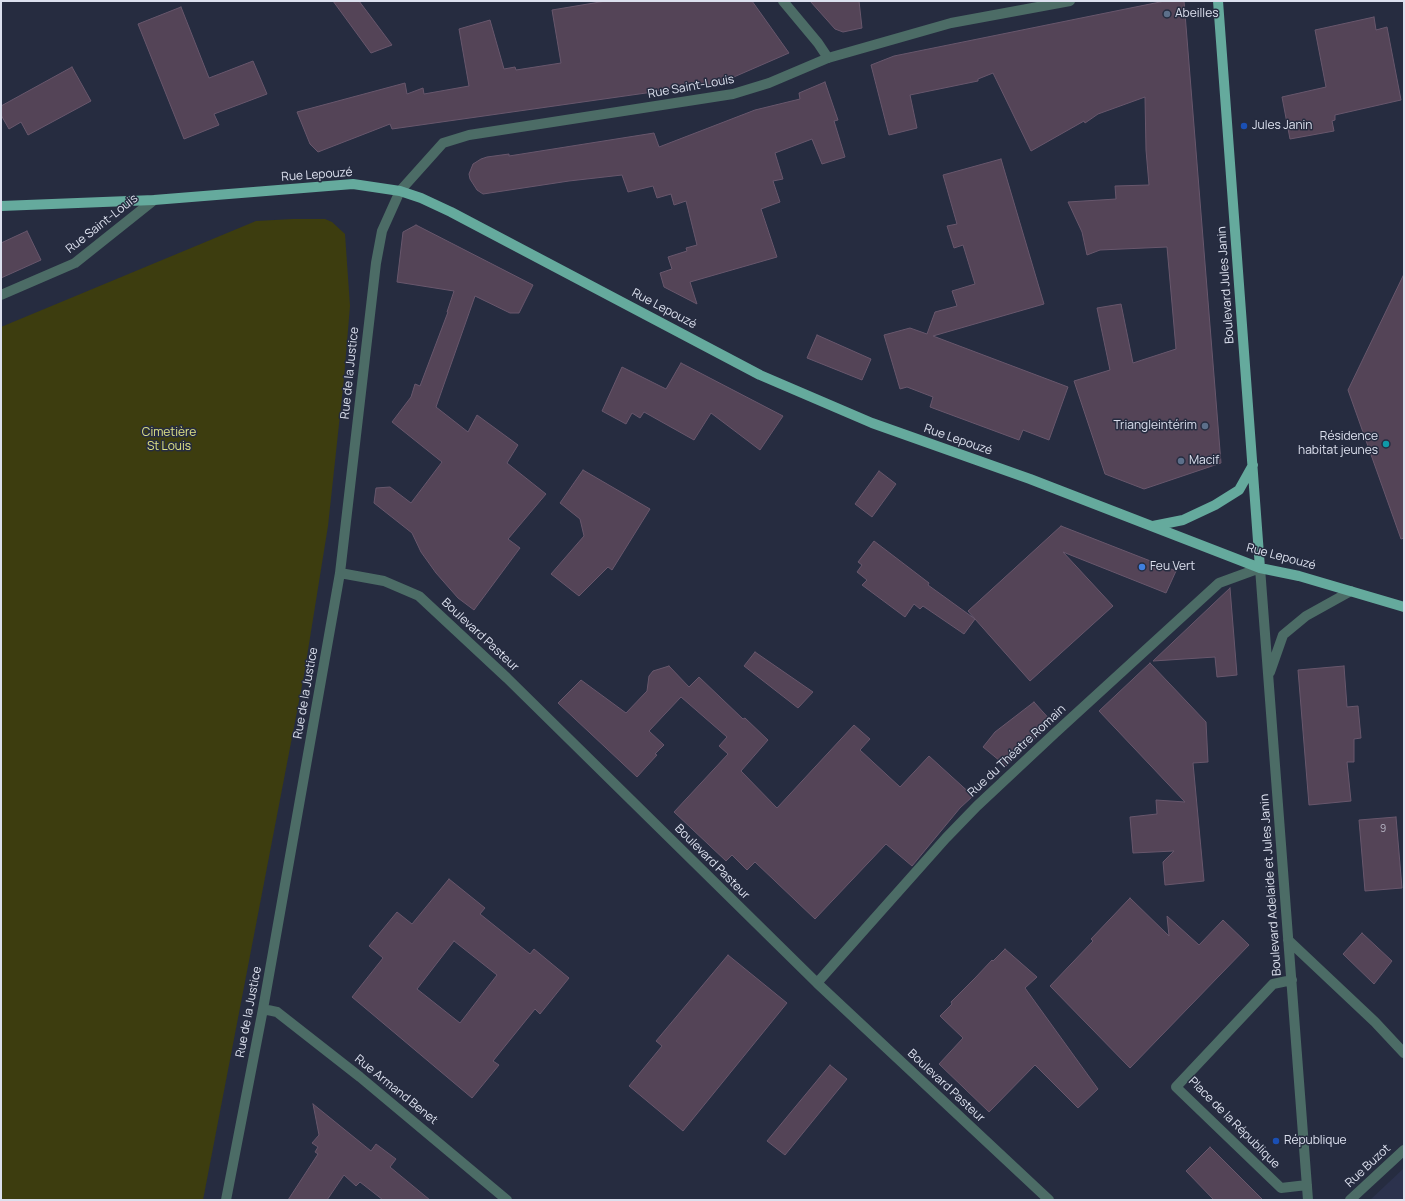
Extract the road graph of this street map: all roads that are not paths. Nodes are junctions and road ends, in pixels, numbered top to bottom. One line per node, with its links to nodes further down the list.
1 (783, 1): 4 (street)
2 (1070, 1): 4 (street, Rue Saint-Louis)
3 (1218, 1): 9 (main road, Boulevard Jules Janin)
4 (828, 58): 5 (street, Rue Saint-Louis)
5 (400, 191): 6 (main road, Rue Lepouzé); 10 (main road, Rue Lepouzé); 12 (street, Rue de la Justice)
6 (154, 200): 7 (main road, Rue Lepouzé); 8 (street, Rue Saint-Louis)
7 (1, 206)
8 (1, 295)
9 (1253, 465): 10 (main road); 11 (main road, Boulevard Jules Janin)
10 (1153, 526): 11 (main road, Rue Lepouzé)
11 (1260, 568): 13 (main road, Rue Lepouzé); 15 (street, Boulevard Adelaide et Jules Janin); 18 (street, Rue du Théatre Romain)
12 (340, 573): 18 (street, Boulevard Pasteur); 19 (street, Rue de la Justice)
13 (1351, 591): 14 (main road, Rue Lepouzé); 15 (street)
14 (1404, 607)
15 (1268, 675): 16 (street, Boulevard Adelaide et Jules Janin)
16 (1288, 940): 17 (street, Boulevard Adelaide et Jules Janin); 20 (street)
17 (1292, 980): 22 (street, Boulevard Adelaide et Jules Janin); 22 (street, Place de la République)
18 (817, 983): 25 (street, Boulevard Pasteur)
19 (263, 1009): 23 (street, Rue de la Justice); 24 (street, Rue Armand Benet)
20 (1404, 1053)
21 (1404, 1150): 27 (street, Rue Buzot)
22 (1307, 1185): 26 (street, Boulevard Adelaide et Jules Janin)
23 (226, 1200)
24 (507, 1200)
25 (1049, 1200)
26 (1308, 1200)
27 (1350, 1200)

